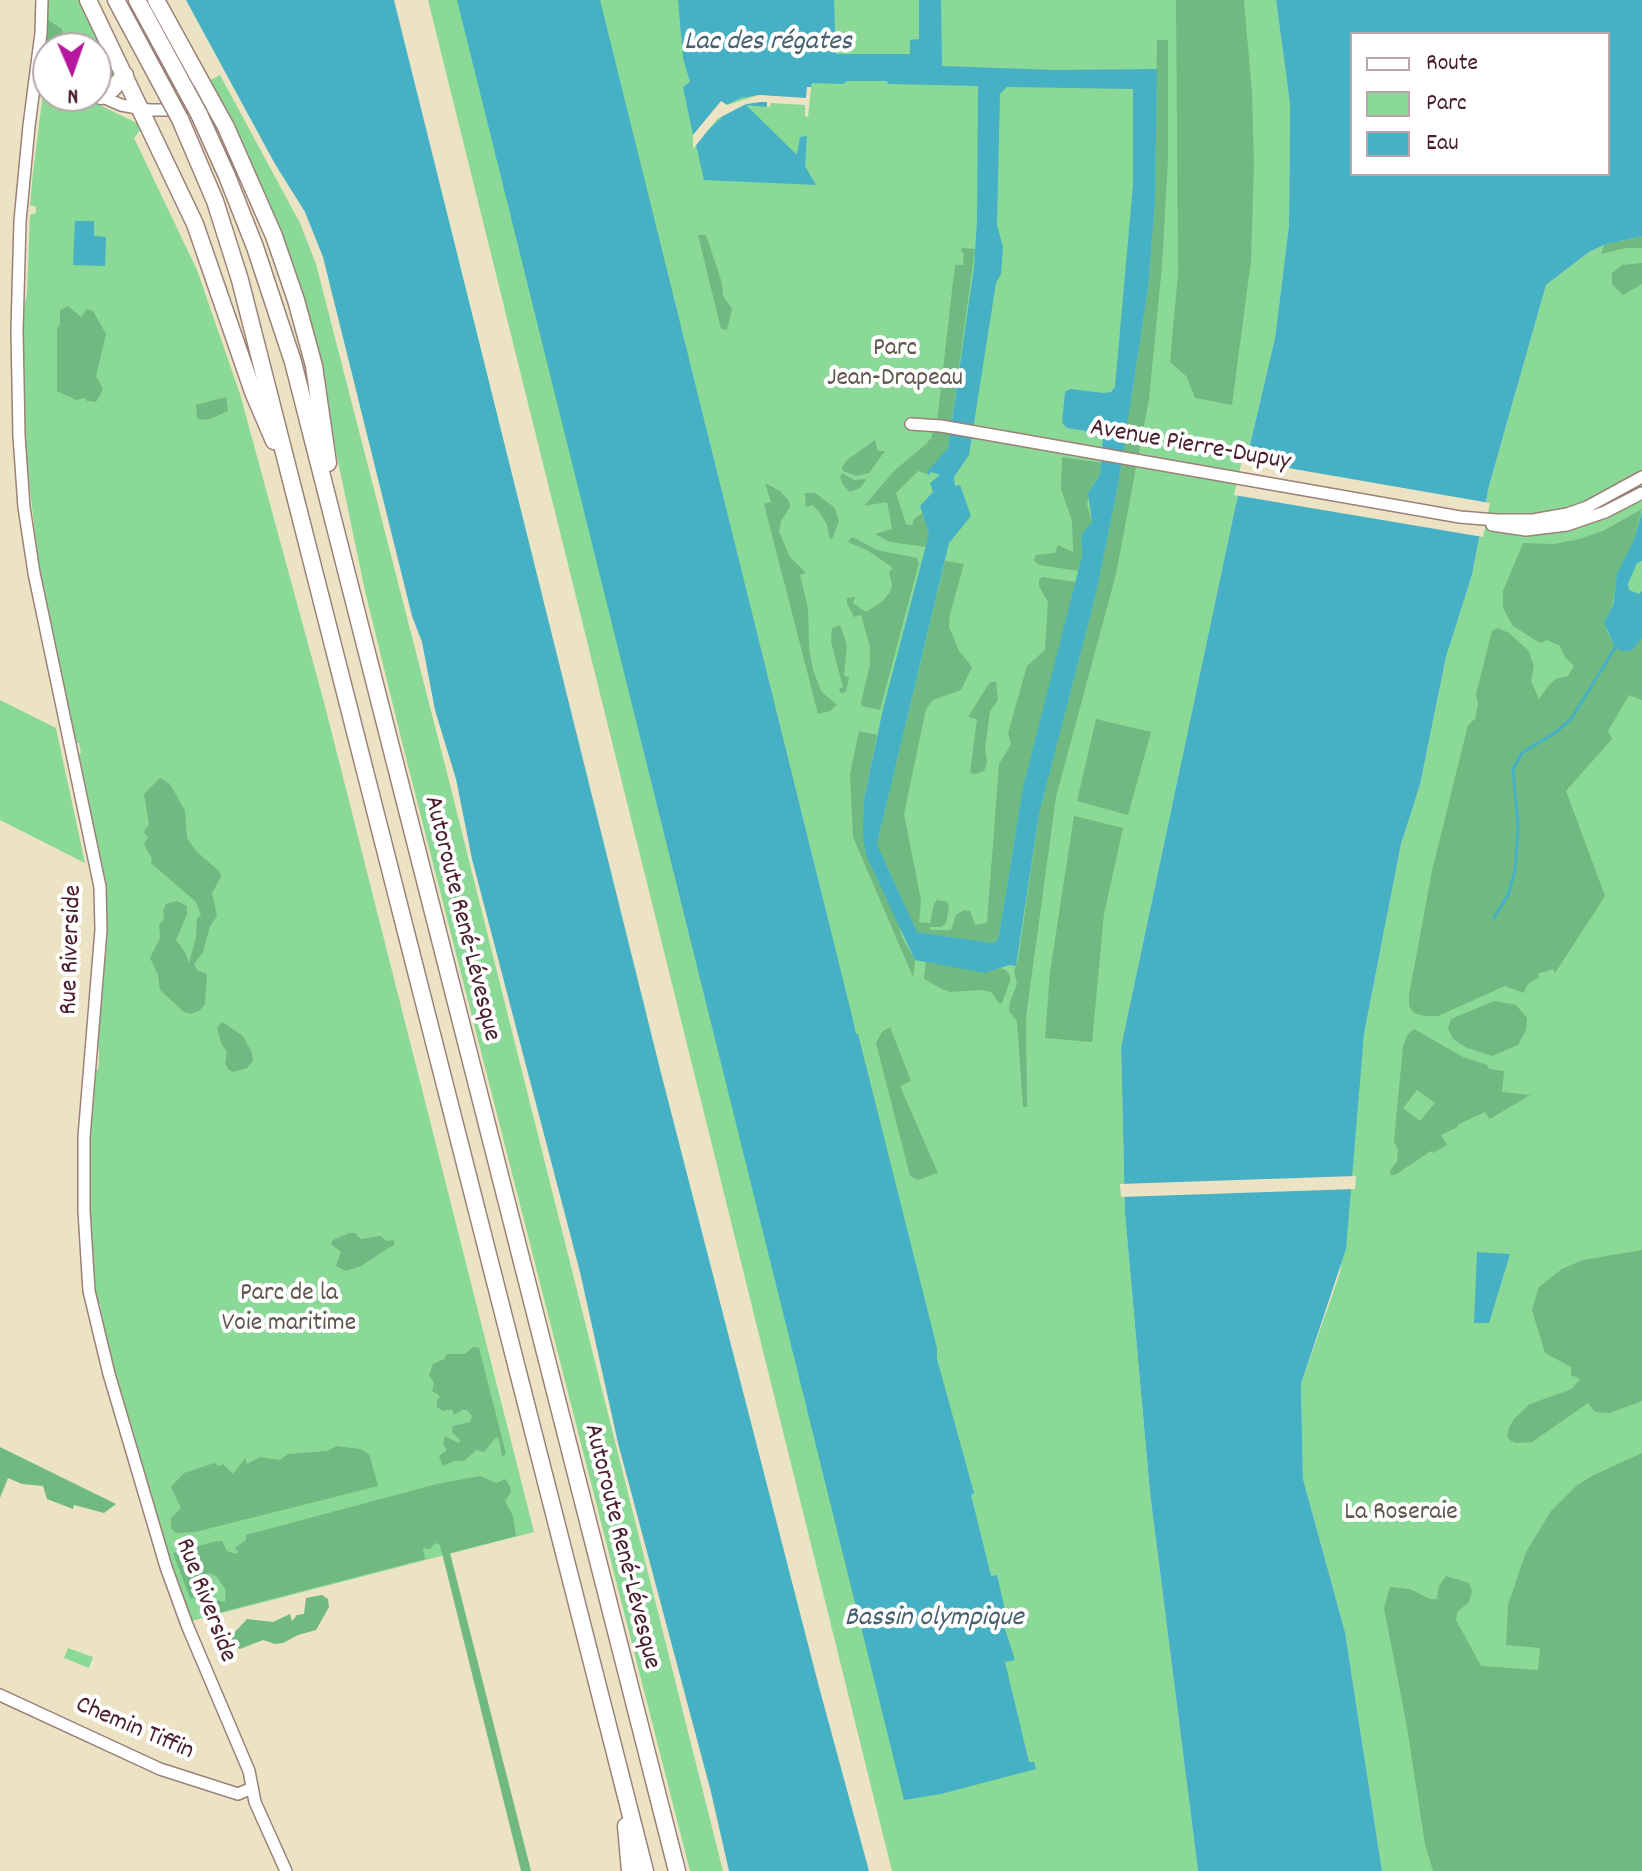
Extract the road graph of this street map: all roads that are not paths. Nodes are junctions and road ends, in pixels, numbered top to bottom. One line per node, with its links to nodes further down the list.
1 (42, 0): 6 (street, Rue Riverside)
2 (88, 0): 7 (highway)
3 (116, 0): 16 (highway, Autoroute René-Lévesque, bridge)
4 (137, 0): 18 (highway, Autoroute René-Lévesque, bridge)
5 (156, 0): 9 (highway)
6 (42, 32)
7 (125, 75): 8 (highway); 11 (highway)
8 (112, 88)
9 (210, 97): 11 (street); 18 (highway)
10 (112, 100): 11 (street)
11 (141, 109): 16 (highway)
12 (36, 112): 21 (street, Rue Riverside)
13 (911, 424): 17 (street, Avenue Pierre-Dupuy)
14 (1642, 477): 17 (street)
15 (1642, 493): 17 (street)
16 (297, 498): 20 (highway, Autoroute René-Lévesque)
17 (1460, 517)
18 (340, 547): 25 (highway, Autoroute René-Lévesque)
19 (0, 1695): 21 (street, Chemin Tiffin)
20 (620, 1773): 23 (highway); 24 (highway, Autoroute René-Lévesque)
21 (252, 1788): 22 (street, Rue Riverside)
22 (286, 1871)
23 (630, 1871)
24 (645, 1871)
25 (677, 1871)

